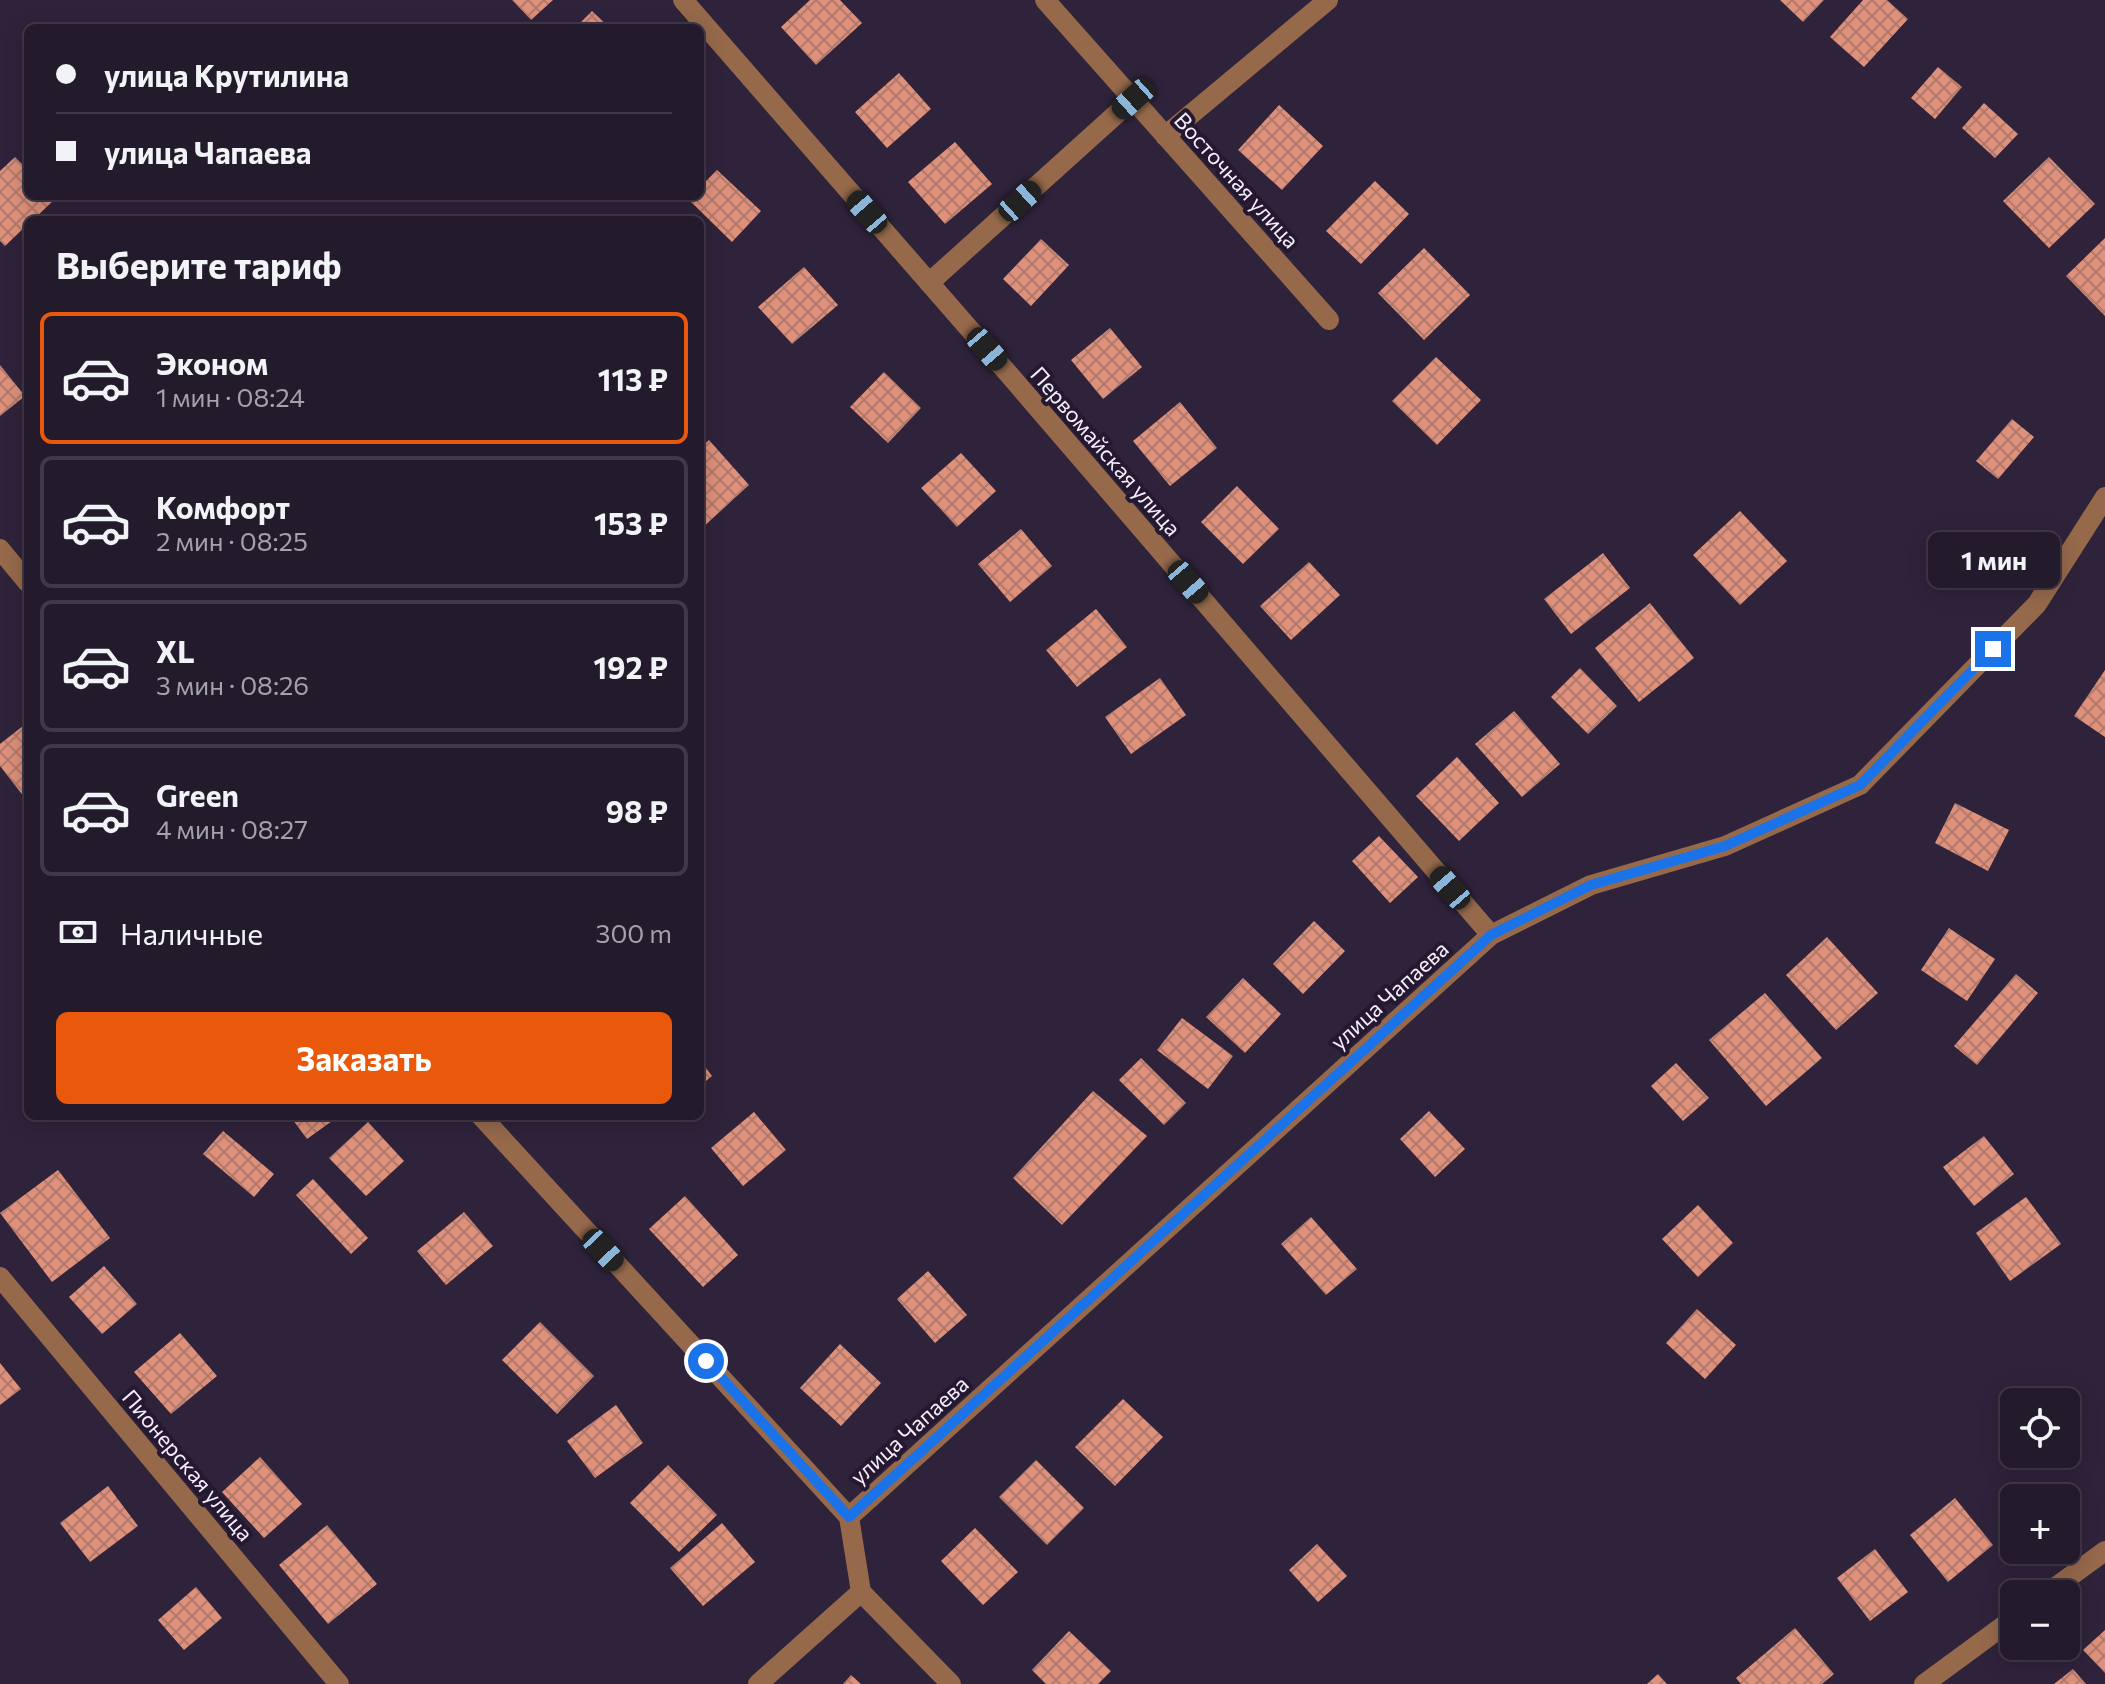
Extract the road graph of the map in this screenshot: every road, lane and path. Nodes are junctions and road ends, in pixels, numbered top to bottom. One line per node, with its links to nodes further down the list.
1 (683, 0): 4 (street, Первомайская улица)
2 (1045, 0): 6 (street, Восточная улица)
3 (1328, 0): 7 (street)
4 (704, 24)
5 (704, 24): 8 (street, Первомайская улица)
6 (1133, 99): 7 (street, Восточная улица); 8 (street)
7 (1165, 136): 9 (street, Восточная улица)
8 (929, 283): 13 (street, Первомайская улица)
9 (1329, 320)
10 (2105, 497): 13 (street, улица Чапаева)
11 (0, 549): 12 (street)
12 (24, 578)
13 (1491, 935): 16 (street, улица Чапаева)
14 (485, 1120): 16 (street)
15 (0, 1277): 21 (street, Пионерская улица)
16 (849, 1517): 19 (street)
17 (2105, 1551): 18 (street)
18 (2065, 1580)
19 (861, 1592): 22 (street); 23 (street)
20 (2000, 1628): 24 (street)
21 (339, 1684)
22 (758, 1684)
23 (951, 1684)
24 (1924, 1684)

